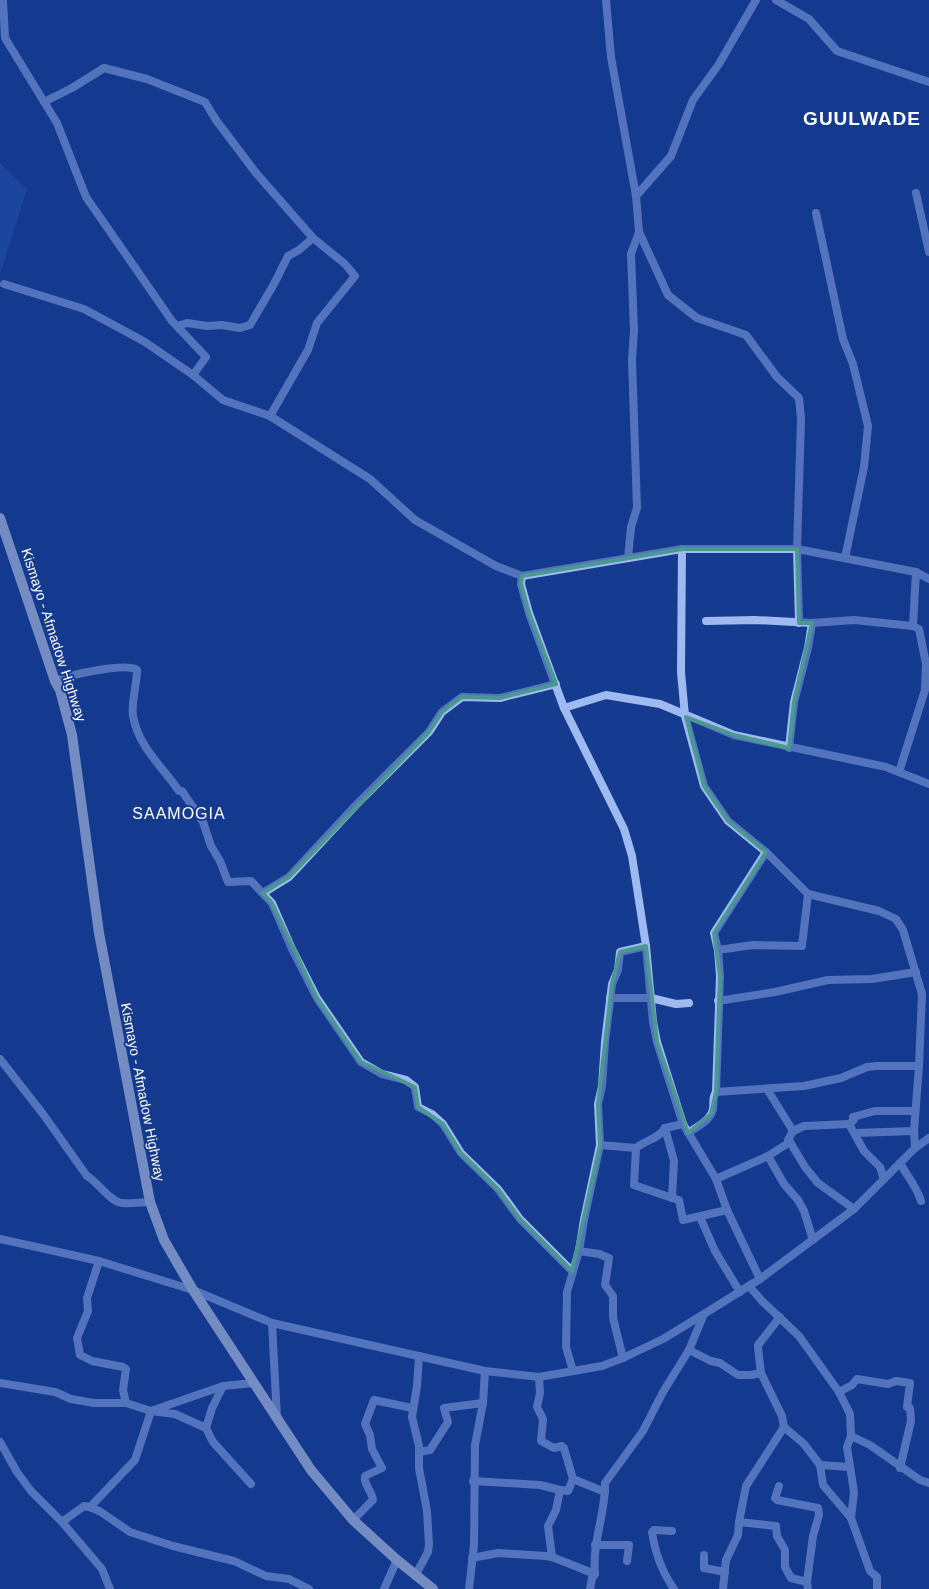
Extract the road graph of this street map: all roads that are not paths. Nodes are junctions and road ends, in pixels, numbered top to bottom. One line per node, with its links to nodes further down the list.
1 (3, 0): 6 (street)
2 (606, 0): 8 (street)
3 (756, 0): 8 (street)
4 (776, 0): 5 (street)
5 (929, 82)
6 (44, 102): 11 (street); 14 (street)
7 (916, 193): 12 (street)
8 (636, 196): 10 (street)
9 (816, 213): 21 (street)
10 (639, 232): 19 (street); 20 (street)
11 (312, 238): 14 (street); 16 (street)
12 (929, 252)
13 (4, 284): 15 (street)
14 (177, 326): 15 (street)
15 (193, 375): 16 (street)
16 (270, 416): 23 (street)
17 (0, 518): 29 (main road, Kismayo - Afmadow Highway)
18 (682, 549): 19 (street); 20 (street); 32 (street)
19 (798, 549): 21 (street); 26 (street)
20 (628, 558): 23 (street)
21 (845, 558): 22 (street)
22 (916, 572): 24 (street); 28 (street)
23 (522, 576): 30 (street)
24 (929, 579)
25 (706, 621): 26 (street)
26 (799, 623): 27 (street)
27 (812, 623): 28 (street); 33 (street)
28 (913, 626): 34 (street)
29 (55, 681): 37 (street); 70 (main road, Kismayo - Afmadow Highway)
30 (556, 684): 31 (street); 37 (street)
31 (564, 708): 32 (street); 39 (street)
32 (685, 716): 33 (street); 36 (street)
33 (789, 748): 34 (street)
34 (899, 772): 35 (street)
35 (929, 784)
36 (766, 852): 38 (street); 40 (street)
37 (263, 893): 78 (street)
38 (808, 894): 40 (street); 41 (street)
39 (646, 946): 43 (street); 44 (street)
40 (718, 950): 45 (street)
41 (916, 972): 42 (street); 45 (street)
42 (926, 993): 48 (street)
43 (610, 998): 44 (street); 61 (street)
44 (651, 998): 46 (street); 52 (street)
45 (718, 1001): 50 (street)
46 (689, 1003)
47 (0, 1059): 70 (street)
48 (919, 1066): 49 (street); 51 (street)
49 (767, 1089): 50 (street); 55 (street)
50 (716, 1092): 57 (street)
51 (915, 1111): 53 (street); 56 (street)
52 (683, 1124): 54 (street); 57 (street)
53 (849, 1124): 55 (street); 58 (street)
54 (665, 1128): 62 (street); 68 (street)
55 (793, 1131): 60 (street)
56 (914, 1132): 58 (street); 63 (street)
57 (688, 1133): 66 (street)
58 (855, 1133): 67 (street)
59 (929, 1138): 63 (street)
60 (790, 1142): 64 (street); 71 (street)
61 (600, 1145): 62 (street); 76 (street)
62 (636, 1148): 68 (street)
63 (916, 1148): 65 (street)
64 (768, 1156): 66 (street); 75 (street)
65 (900, 1163): 67 (street); 69 (street)
66 (716, 1179): 72 (street)
67 (884, 1179): 71 (street)
68 (672, 1198): 73 (street)
69 (922, 1201)
70 (150, 1202): 81 (main road, Kismayo - Afmadow Highway)
71 (854, 1208): 75 (street)
72 (727, 1210): 73 (street); 79 (street)
73 (700, 1217): 82 (street)
74 (0, 1239): 77 (street)
75 (813, 1240): 79 (street)
76 (579, 1252): 78 (street); 88 (street)
77 (99, 1261): 81 (street); 97 (street)
78 (572, 1271): 90 (street)
79 (760, 1279): 80 (street)
80 (749, 1286): 82 (street); 84 (street)
81 (193, 1290): 85 (street); 93 (main road, Kismayo - Afmadow Highway)
82 (740, 1292): 83 (street)
83 (704, 1314): 86 (street); 88 (street)
84 (780, 1317): 91 (street); 96 (street)
85 (272, 1323): 87 (street); 101 (street)
86 (689, 1350): 91 (street); 117 (street)
87 (419, 1356): 89 (street); 99 (street)
88 (623, 1358): 90 (street)
89 (485, 1371): 92 (street); 98 (street)
90 (573, 1371): 92 (street)
91 (761, 1373): 102 (street)
92 (539, 1377): 111 (street)
93 (254, 1383): 95 (street); 101 (main road, Kismayo - Afmadow Highway)
94 (0, 1384): 97 (street)
95 (223, 1386): 100 (street); 103 (street)
96 (839, 1392): 104 (street); 110 (street)
97 (126, 1403): 100 (street)
98 (483, 1404): 107 (street); 112 (street)
99 (412, 1408): 107 (street); 120 (street)
100 (151, 1411): 103 (street); 118 (street)
101 (278, 1418): 120 (main road, Kismayo - Afmadow Highway)
102 (784, 1427): 108 (street); 122 (street)
103 (206, 1428): 114 (street)
104 (851, 1436): 109 (street); 110 (street)
105 (0, 1442): 106 (street)
106 (3, 1451): 121 (street)
107 (419, 1452): 132 (street)
108 (820, 1465): 109 (street); 119 (street)
109 (850, 1467): 119 (street)
110 (900, 1468): 113 (street)
111 (573, 1479): 116 (street); 117 (street)
112 (473, 1481): 116 (street); 127 (street)
113 (929, 1483)
114 (250, 1484)
115 (779, 1486): 133 (street)
116 (560, 1490): 126 (street)
117 (605, 1492): 124 (street)
118 (90, 1507): 121 (street); 135 (street)
119 (851, 1518): 142 (street)
120 (353, 1520): 128 (main road, Kismayo - Afmadow Highway)
121 (62, 1522): 134 (street)
122 (739, 1522): 130 (street); 133 (street)
123 (672, 1532): 140 (street)
124 (595, 1545): 129 (street); 131 (street)
125 (704, 1555): 130 (street)
126 (552, 1557): 127 (street); 131 (street)
127 (472, 1558): 138 (street)
128 (397, 1560): 132 (main road, Kismayo - Afmadow Highway); 136 (street)
129 (627, 1562)
130 (724, 1572): 141 (street)
131 (595, 1574): 139 (street)
132 (416, 1576): 137 (main road, Kismayo - Afmadow Highway)
133 (807, 1585)
134 (110, 1589)
135 (308, 1589)
136 (384, 1589)
137 (433, 1589)
138 (469, 1589)
139 (590, 1589)
140 (674, 1589)
141 (723, 1589)
142 (877, 1589)

